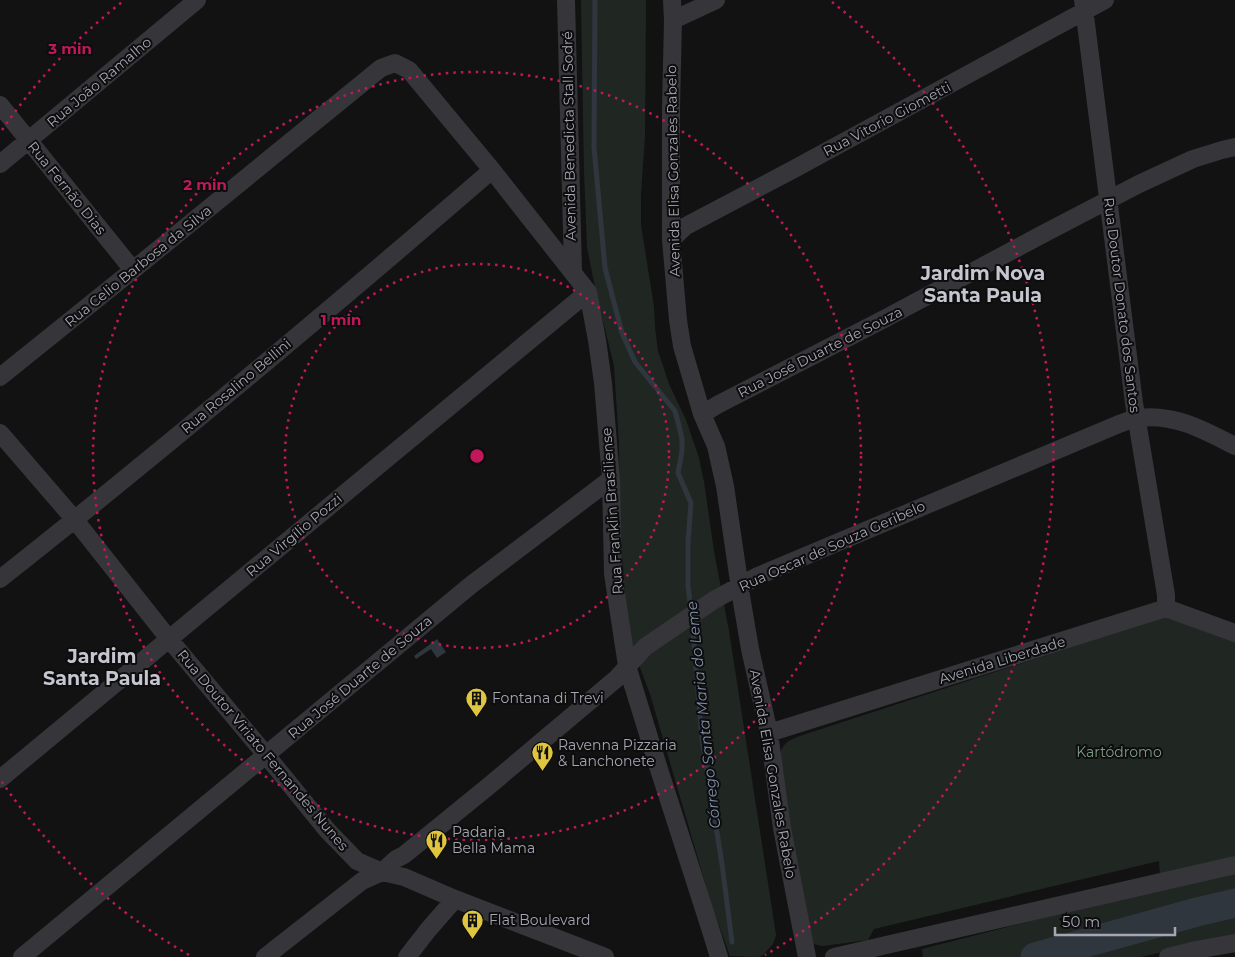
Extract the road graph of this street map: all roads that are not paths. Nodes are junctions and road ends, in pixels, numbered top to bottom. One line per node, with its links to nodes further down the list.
1 (198, 0): 9 (street, Rua João Ramalho)
2 (566, 0): 16 (street, Avenida Benedicta Stall Sodré)
3 (672, 0): 7 (street, Avenida Elisa Gonzales Rabelo)
4 (716, 0): 7 (street)
5 (1104, 0): 6 (street, Rua Vitorio Giometti)
6 (1084, 5): 13 (street, Rua Doutor Donato dos Santos); 14 (street, Rua Vitorio Giometti)
7 (673, 20): 14 (street, Avenida Elisa Gonzales Rabelo)
8 (0, 105): 9 (street, Rua Fernão Dias)
9 (29, 141): 11 (street, Rua João Ramalho); 15 (street, Rua Fernão Dias)
10 (1235, 147): 13 (street, Rua José Duarte de Souza)
11 (0, 164)
12 (492, 170): 15 (street, Rua Celio Barbosa da Silva); 16 (street); 24 (street, Rua Rosalino Bellini)
13 (1109, 200): 19 (street, Rua José Duarte de Souza); 20 (street, Rua Doutor Donato dos Santos)
14 (671, 240): 19 (street, Avenida Elisa Gonzales Rabelo)
15 (133, 270): 18 (street, Rua Celio Barbosa da Silva)
16 (573, 271): 17 (street)
17 (588, 292): 23 (street, Rua Franklin Brasiliense); 29 (street, Rua Virgílio Pozzi)
18 (0, 377)
19 (702, 414): 26 (street, Avenida Elisa Gonzales Rabelo)
20 (1137, 418): 22 (street, Rua Oscar de Souza Geribelo); 26 (street, Rua Oscar de Souza Geribelo); 27 (street, Rua Doutor Donato dos Santos)
21 (0, 433): 24 (street, Rua Doutor Viriato Fernandes Nunes)
22 (1235, 446)
23 (610, 479): 30 (street, Rua Franklin Brasiliense); 32 (street, Rua José Duarte de Souza)
24 (75, 520): 25 (street, Rua Rosalino Bellini); 29 (street, Rua Doutor Viriato Fernandes Nunes)
25 (0, 579)
26 (740, 586): 30 (street, Rua Oscar de Souza Geribelo); 31 (street, Avenida Elisa Gonzales Rabelo)
27 (1166, 608): 28 (street); 31 (street, Avenida Liberdade)
28 (1235, 633)
29 (169, 639): 32 (street, Rua Doutor Viriato Fernandes Nunes); 33 (street, Rua Virgílio Pozzi)
30 (627, 666): 35 (street, Rua Oscar de Souza Geribelo); 42 (street, Rua Franklin Brasiliense)
31 (769, 733): 43 (street, Avenida Elisa Gonzales Rabelo)
32 (266, 755): 35 (street, Rua Doutor Viriato Fernandes Nunes); 38 (street, Rua José Duarte de Souza)
33 (0, 779)
34 (1235, 865): 44 (street)
35 (382, 872): 36 (street, Rua Doutor Viriato Fernandes Nunes); 39 (street, Rua Oscar de Souza Geribelo)
36 (454, 900): 40 (street); 41 (street, Rua Doutor Viriato Fernandes Nunes)
37 (1231, 948): 45 (street)
38 (22, 957)
39 (265, 957)
40 (407, 957)
41 (605, 957)
42 (719, 957)
43 (807, 957)
44 (834, 957)
45 (1168, 957)

